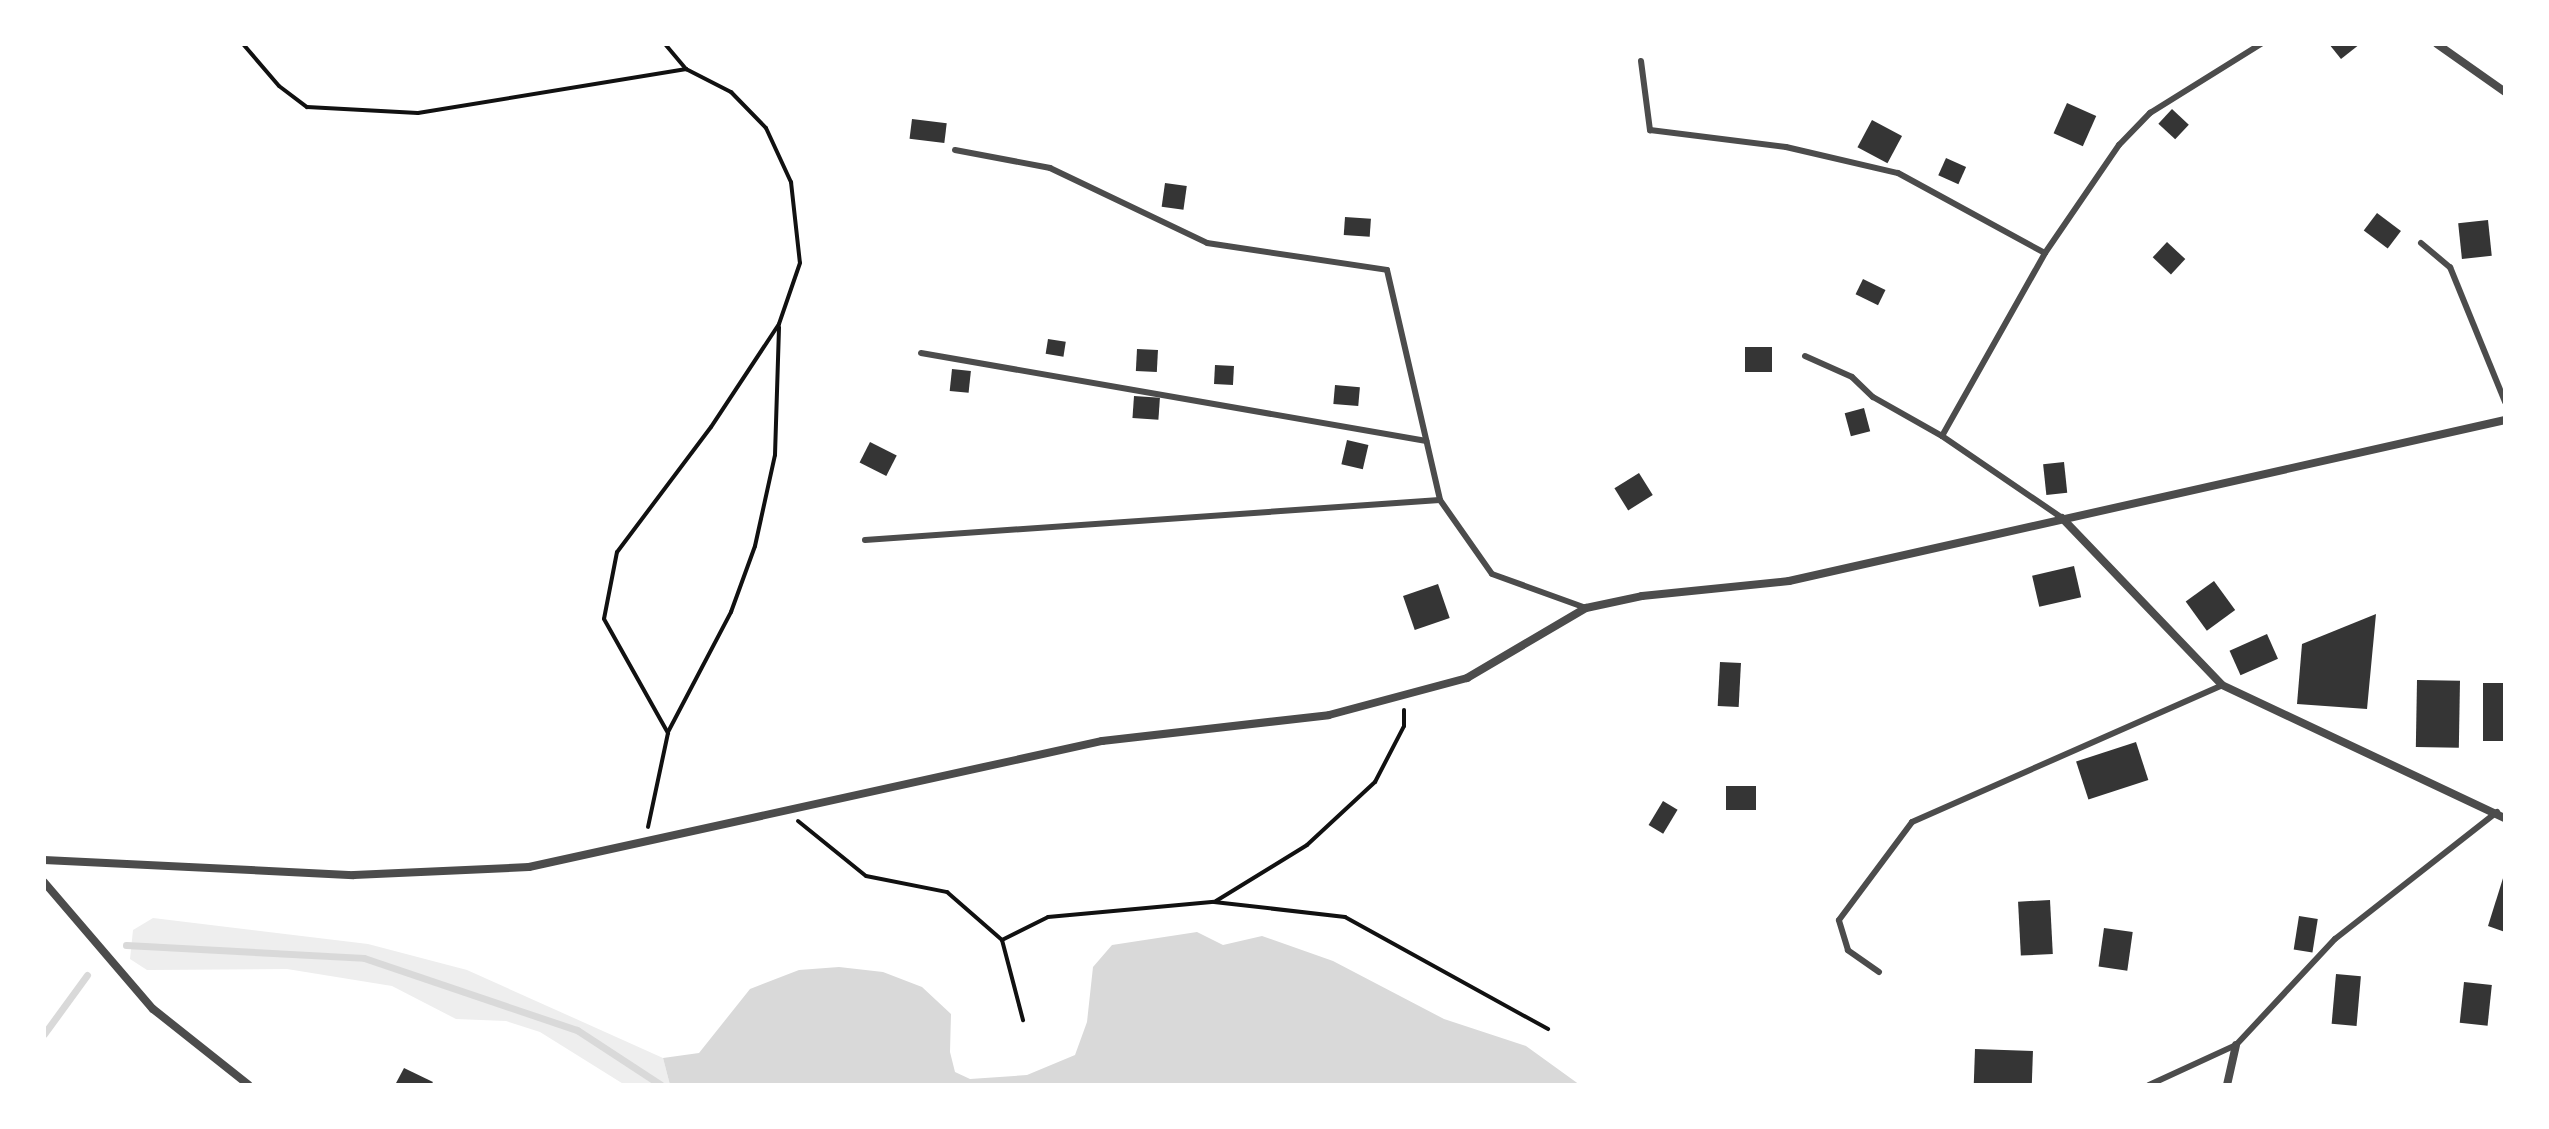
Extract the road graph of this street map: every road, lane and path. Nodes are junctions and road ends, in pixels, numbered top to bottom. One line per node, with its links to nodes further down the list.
1 (243, 44): 6 (path)
2 (665, 44): 6 (path)
3 (2261, 44): 10 (lane)
4 (2437, 44): 7 (street)
5 (1641, 61): 10 (lane)
6 (686, 69): 11 (path)
7 (2505, 92)
8 (955, 150): 17 (lane)
9 (2421, 243): 14 (lane)
10 (2045, 253): 16 (lane)
11 (779, 324): 24 (path); 24 (path)
12 (921, 353): 17 (lane)
13 (1805, 356): 16 (lane)
14 (2505, 402)
15 (2505, 420): 19 (street)
16 (1942, 436): 19 (lane)
17 (1426, 441): 18 (lane)
18 (1440, 500): 20 (lane); 21 (lane)
19 (2062, 518): 21 (street); 22 (street)
20 (865, 540)
21 (1586, 608): 23 (street)
22 (2222, 685): 26 (street); 32 (lane)
23 (1403, 695): 25 (street); 30 (path)
24 (668, 733): 27 (path)
25 (783, 810): 27 (street); 31 (path)
26 (2501, 815): 35 (lane)
27 (645, 841): 28 (street)
28 (44, 860)
29 (44, 882): 36 (street)
30 (1214, 902): 31 (path); 34 (path)
31 (1002, 940): 33 (path)
32 (1879, 972)
33 (1023, 1020)
34 (1548, 1029)
35 (2236, 1045): 37 (lane); 38 (street)
36 (249, 1085)
37 (2149, 1085)
38 (2227, 1085)

